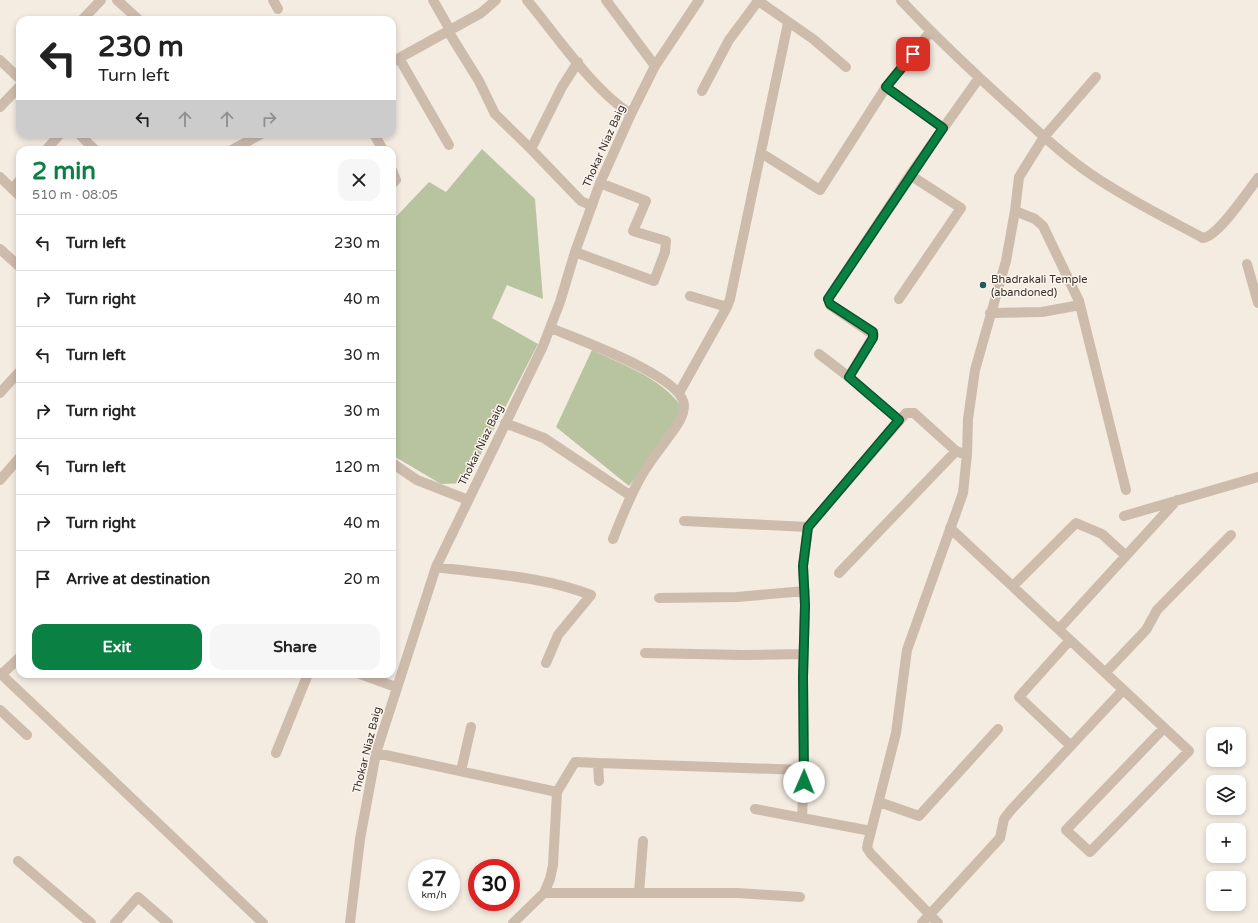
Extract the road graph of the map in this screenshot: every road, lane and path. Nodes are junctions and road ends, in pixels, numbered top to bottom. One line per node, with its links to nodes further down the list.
1 (101, 0): 12 (street)
2 (117, 0): 13 (street)
3 (273, 0): 11 (street)
4 (433, 0): 15 (street)
5 (496, 0): 15 (street)
6 (527, 0): 20 (street)
7 (606, 0): 21 (street)
8 (757, 0): 14 (street); 28 (street)
9 (901, 0): 16 (street)
10 (695, 2): 21 (street, Thokar Niaz Baig)
11 (278, 9)
12 (86, 16)
13 (135, 16)
14 (788, 23): 22 (street); 41 (street)
15 (449, 30): 17 (street); 40 (street)
16 (930, 31): 25 (street); 26 (street)
17 (396, 59)
18 (0, 60): 23 (street)
19 (396, 62): 36 (street)
20 (578, 62): 30 (street); 40 (street)
21 (655, 66): 30 (street, Thokar Niaz Baig)
22 (846, 67)
23 (16, 74)
24 (1096, 77): 32 (street)
25 (979, 78): 31 (street); 32 (street)
26 (886, 87): 31 (street); 41 (street)
27 (16, 90): 29 (street)
28 (702, 91)
29 (0, 107)
30 (631, 114): 45 (street, Thokar Niaz Baig)
31 (943, 128): 42 (street)
32 (1044, 136): 44 (street); 48 (street)
33 (56, 138): 37 (street)
34 (83, 138): 38 (street)
35 (245, 138): 39 (street)
36 (449, 145)
37 (50, 146)
38 (92, 146)
39 (236, 146)
40 (531, 149): 47 (street)
41 (760, 153): 57 (street)
42 (910, 175): 54 (street); 62 (street)
43 (0, 177): 46 (street)
44 (1258, 178)
45 (600, 183): 47 (street, Thokar Niaz Baig); 50 (street)
46 (16, 192)
47 (592, 206): 50 (street, Thokar Niaz Baig)
48 (1015, 211): 56 (street); 58 (street)
49 (0, 249): 51 (street)
50 (575, 252): 59 (street, Thokar Niaz Baig)
51 (16, 263)
52 (1247, 264): 55 (street)
53 (690, 296): 57 (street)
54 (899, 299)
55 (1258, 303)
56 (1080, 305): 58 (street); 73 (street)
57 (727, 307): 64 (street)
58 (990, 314): 68 (street)
59 (551, 328): 64 (street); 66 (street, Thokar Niaz Baig)
60 (819, 354): 62 (street)
61 (16, 375): 63 (street)
62 (849, 377): 65 (street)
63 (0, 393)
64 (679, 393): 74 (street)
65 (899, 420): 67 (street); 79 (street)
66 (505, 422): 74 (street); 75 (street, Thokar Niaz Baig)
67 (956, 451): 68 (street); 85 (street)
68 (967, 454): 80 (street)
69 (16, 462): 72 (street)
70 (396, 466): 75 (street)
71 (1258, 477): 76 (street)
72 (0, 480)
73 (1126, 490)
74 (631, 496): 82 (street)
75 (468, 500): 84 (street, Thokar Niaz Baig)
76 (1177, 500): 77 (street); 83 (street)
77 (1124, 516)
78 (684, 521): 79 (street)
79 (808, 527): 87 (street)
80 (950, 528): 86 (street); 114 (street)
81 (1231, 535): 95 (street)
82 (613, 538)
83 (1126, 556): 86 (street); 89 (street)
84 (436, 567): 94 (street); 99 (street, Thokar Niaz Baig)
85 (839, 573)
86 (1013, 586): 89 (street)
87 (805, 591): 88 (street); 92 (street)
88 (659, 598)
89 (1059, 629): 90 (street)
90 (1070, 640): 95 (street); 106 (street)
91 (645, 652): 92 (street)
92 (804, 654): 110 (street)
93 (16, 661): 96 (street)
94 (546, 663)
95 (1105, 673): 100 (street)
96 (1, 674): 127 (street)
97 (306, 678): 107 (street)
98 (371, 678): 99 (street)
99 (396, 687): 108 (street, Thokar Niaz Baig)
100 (1124, 690): 103 (street); 106 (street)
101 (0, 710): 105 (street)
102 (471, 727): 111 (street)
103 (1164, 728): 103 (street)
104 (998, 729): 114 (street)
105 (27, 736)
106 (1071, 746): 123 (street)
107 (276, 753)
108 (376, 753): 111 (street); 128 (street, Thokar Niaz Baig)
109 (598, 763): 110 (street); 112 (street); 113 (street)
110 (804, 770): 116 (street)
111 (462, 771): 113 (street)
112 (599, 781)
113 (557, 792): 120 (street)
114 (879, 802): 117 (street)
115 (755, 809): 116 (street)
116 (802, 818): 117 (street)
117 (871, 831): 123 (street)
118 (643, 841): 121 (street)
119 (18, 861): 124 (street)
120 (544, 893): 121 (street); 129 (street)
121 (638, 893): 122 (street)
122 (800, 897)
123 (930, 915): 130 (street); 131 (street)
124 (91, 923)
125 (115, 923): 126 (street)
126 (168, 923)
127 (263, 923)
128 (350, 923)
129 (513, 923)
130 (922, 923)
131 (938, 923)

